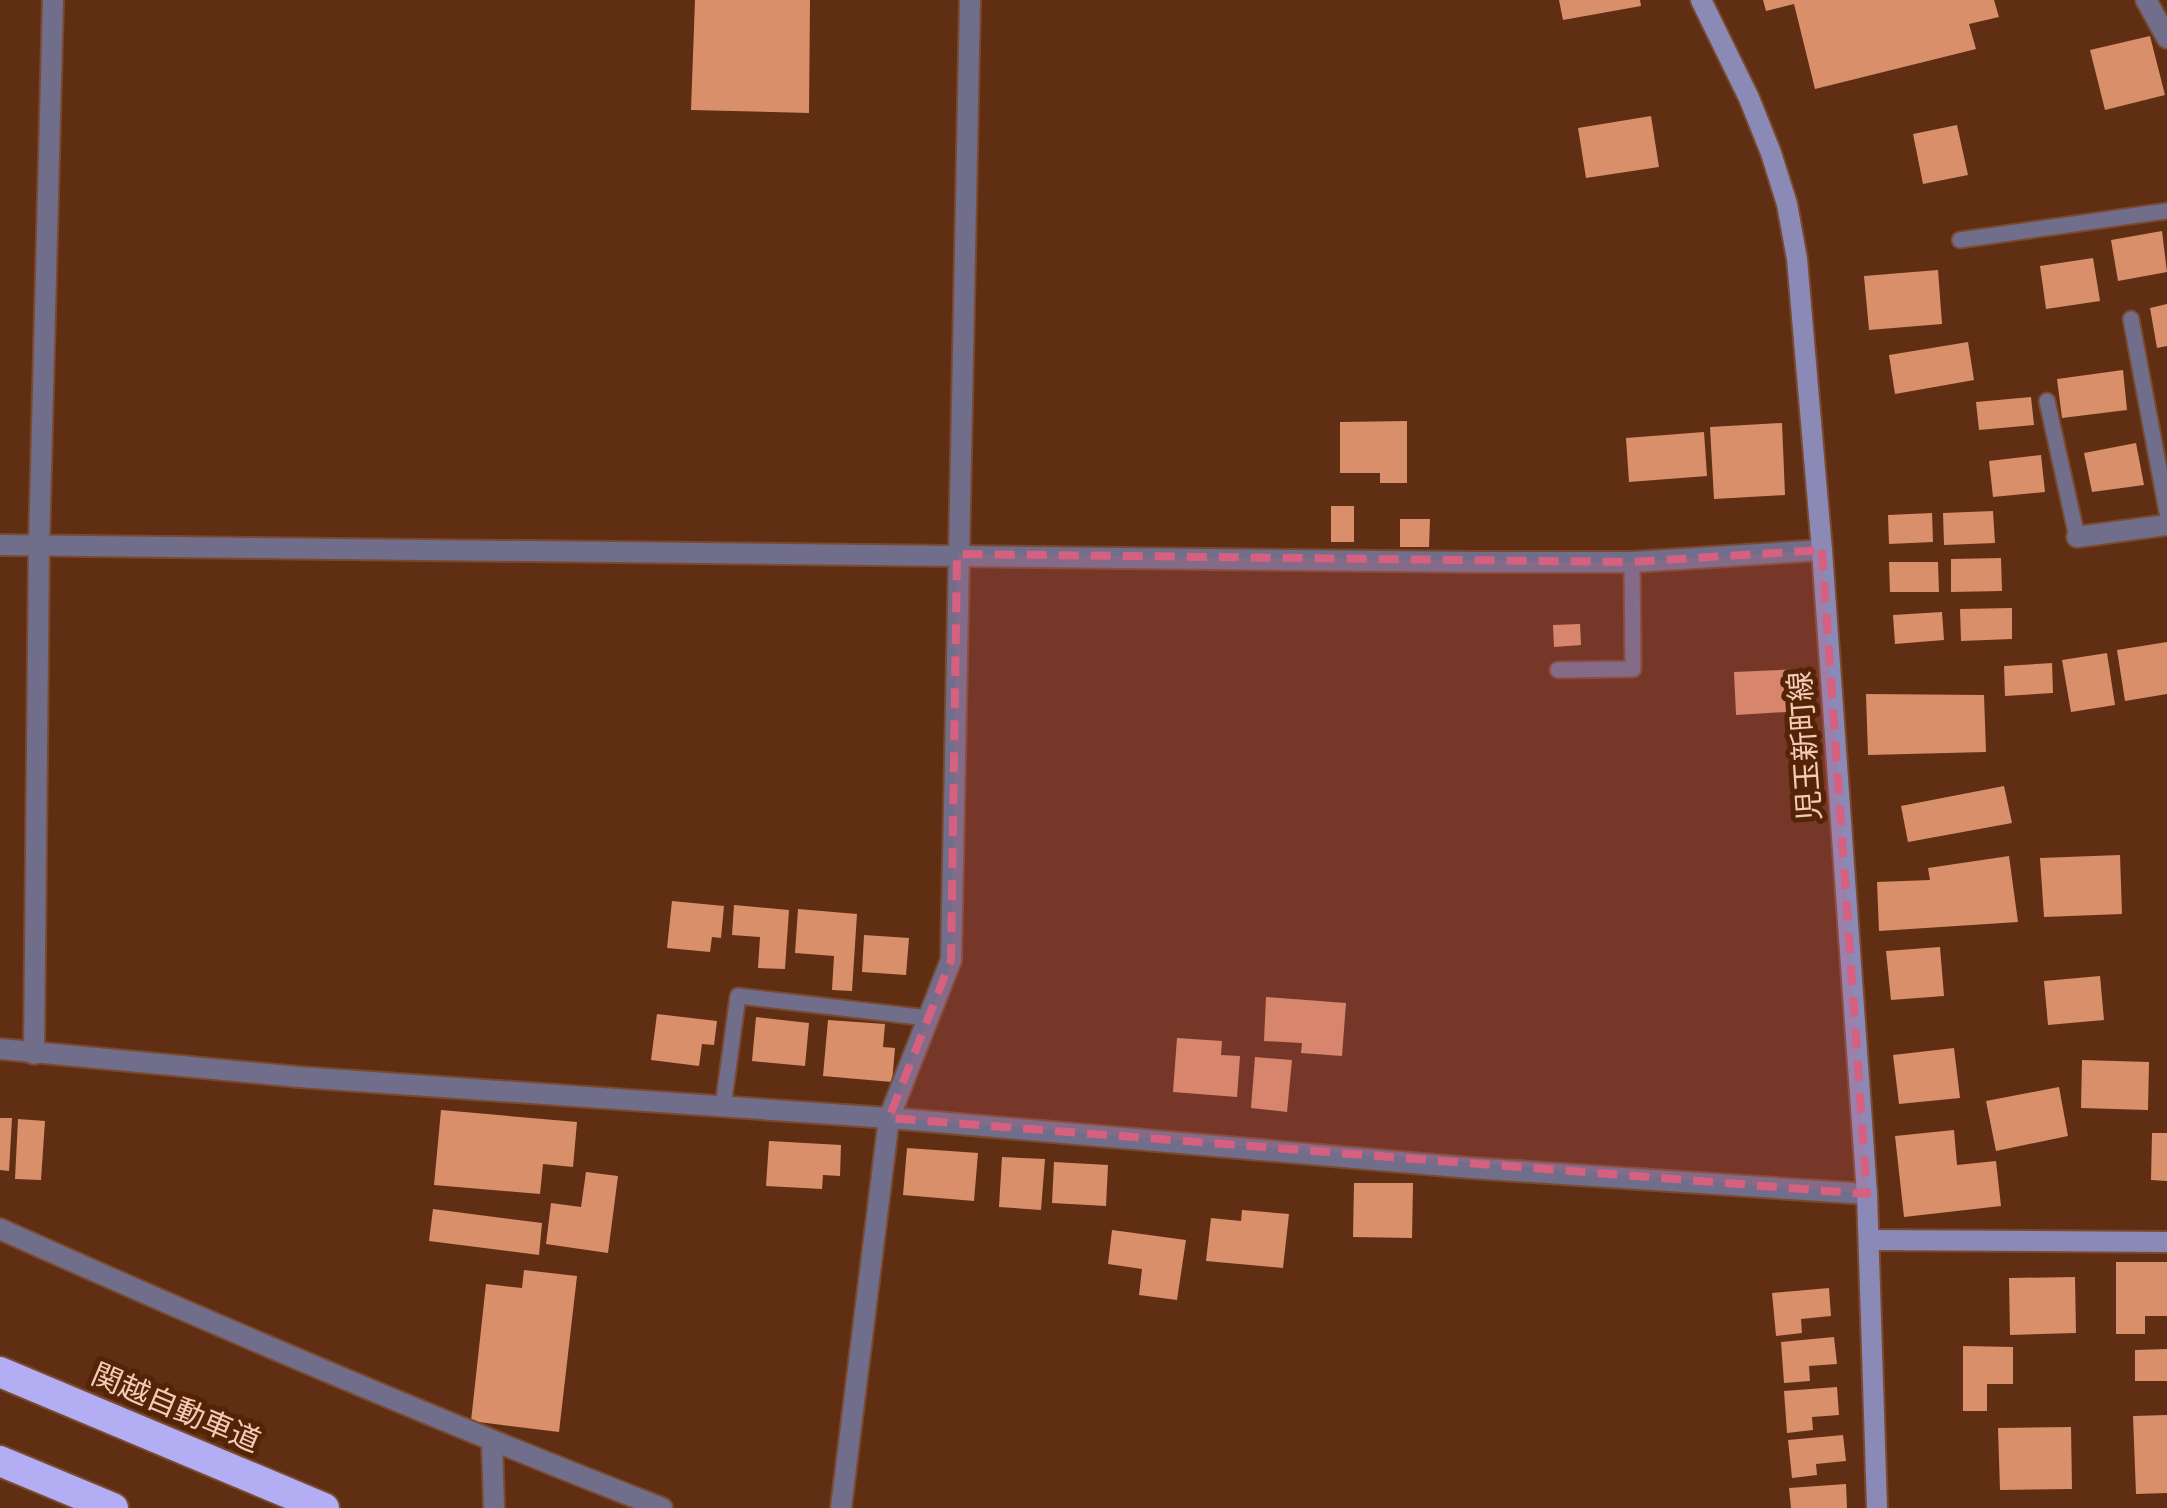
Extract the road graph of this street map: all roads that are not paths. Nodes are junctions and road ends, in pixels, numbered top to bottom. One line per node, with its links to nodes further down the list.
1 (53, 0): 14 (street)
2 (970, 0): 16 (street)
3 (1701, 0): 15 (main road, 児玉新町線)
4 (2146, 0): 5 (street)
5 (2167, 38)
6 (2167, 211): 7 (lane)
7 (1960, 240)
8 (2131, 319): 10 (lane)
9 (2048, 402): 12 (lane)
10 (2167, 512)
11 (2167, 526): 12 (street)
12 (2078, 536)
13 (0, 545): 14 (street)
14 (39, 546): 16 (street); 21 (street)
15 (1822, 550): 17 (street); 24 (main road, 児玉新町線)
16 (957, 554): 17 (street); 19 (street)
17 (1632, 562): 18 (lane)
18 (1558, 670)
19 (928, 1018): 22 (lane); 23 (street)
20 (0, 1049): 21 (street)
21 (34, 1054): 22 (street)
22 (723, 1106): 23 (street)
23 (889, 1118): 24 (street); 35 (street)
24 (1867, 1194): 26 (main road, 児玉新町線)
25 (0, 1229): 29 (street)
26 (1869, 1240): 27 (main road); 36 (main road, 児玉新町線)
27 (2167, 1242)
28 (0, 1372): 32 (highway, 関越自動車道)
29 (492, 1442): 33 (street); 34 (street)
30 (0, 1461): 31 (highway)
31 (112, 1508)
32 (324, 1508)
33 (494, 1508)
34 (662, 1508)
35 (841, 1508)
36 (1877, 1508)

